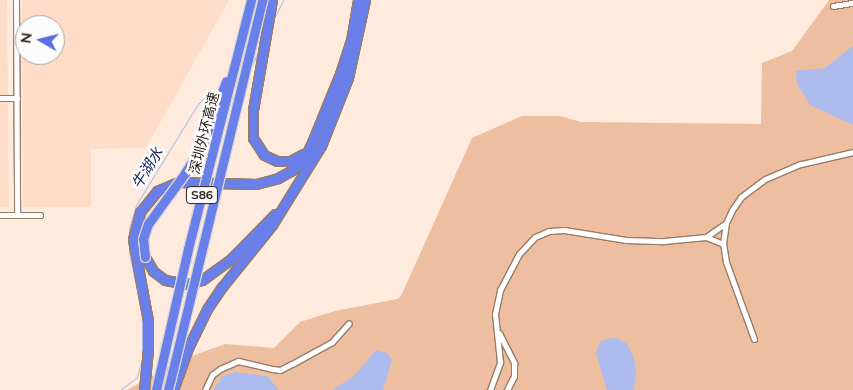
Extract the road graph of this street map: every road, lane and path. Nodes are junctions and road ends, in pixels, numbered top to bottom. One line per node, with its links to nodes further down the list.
1 (16, 0): 11 (street)
2 (251, 0): 9 (highway, 深圳外环高速 / S86, bridge)
3 (262, 0): 26 (highway, 深圳外环高速 / S86, bridge)
4 (272, 0): 12 (highway)
5 (358, 0): 12 (highway)
6 (364, 0): 14 (highway)
7 (853, 3): 8 (street)
8 (833, 6)
9 (246, 22): 14 (highway, bridge); 25 (highway, 深圳外环高速 / S86, bridge)
10 (0, 98): 11 (street)
11 (17, 98): 16 (street)
12 (309, 148): 24 (highway)
13 (853, 152): 18 (street)
14 (287, 201): 27 (highway)
15 (0, 215): 16 (street)
16 (17, 215): 17 (street)
17 (40, 215)
18 (726, 224): 19 (street); 20 (street)
19 (706, 237): 20 (street); 22 (street)
20 (724, 244): 23 (street)
21 (349, 323): 28 (street)
22 (496, 326): 29 (street); 30 (street)
23 (754, 339)
24 (144, 390)
25 (156, 390)
26 (168, 390)
27 (173, 390)
28 (205, 390)
29 (490, 390)
30 (507, 390)

